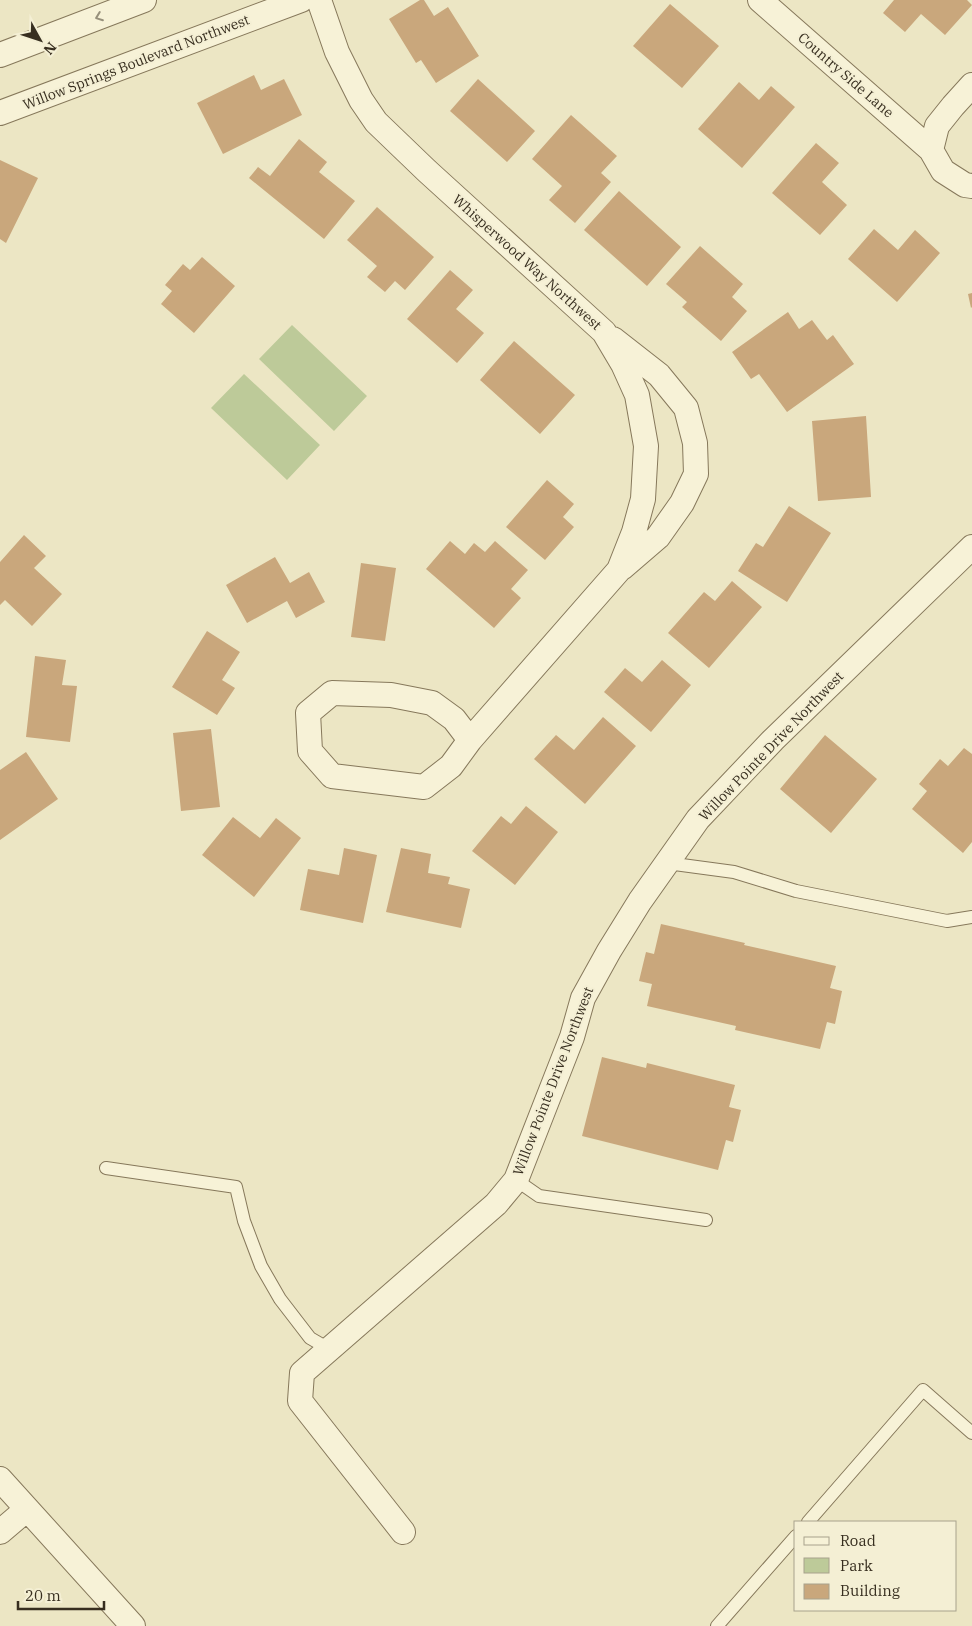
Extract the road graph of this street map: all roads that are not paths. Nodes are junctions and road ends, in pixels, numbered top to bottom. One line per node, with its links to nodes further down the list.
1 (144, 0): 5 (street, one-way to 5)
2 (301, 0): 7 (street, Willow Springs Boulevard Northwest)
3 (319, 0): 10 (street, Whisperwood Way Northwest)
4 (760, 0): 8 (street, Country Side Lane)
5 (0, 55)
6 (972, 85): 8 (street)
7 (0, 112)
8 (931, 150): 9 (street, Country Side Lane)
9 (972, 186)
10 (604, 332): 12 (street, Whisperwood Way Northwest); 12 (street)
11 (972, 547): 14 (street, Willow Pointe Drive Northwest)
12 (618, 570): 13 (street, Whisperwood Way Northwest)
13 (470, 740): 13 (street, Whisperwood Way Northwest)
14 (667, 863): 15 (lane); 17 (street, Willow Pointe Drive Northwest)
15 (972, 917)
16 (106, 1168): 19 (lane)
17 (516, 1180): 18 (lane); 19 (street, Willow Pointe Drive Northwest)
18 (706, 1220)
19 (329, 1349): 25 (street, Willow Pointe Drive Northwest)
20 (972, 1433): 23 (lane)
21 (0, 1479): 22 (street)
22 (26, 1510): 24 (street); 27 (street)
23 (809, 1521)
24 (0, 1532)
25 (404, 1532)
26 (794, 1538): 28 (lane)
27 (133, 1626)
28 (717, 1626)

